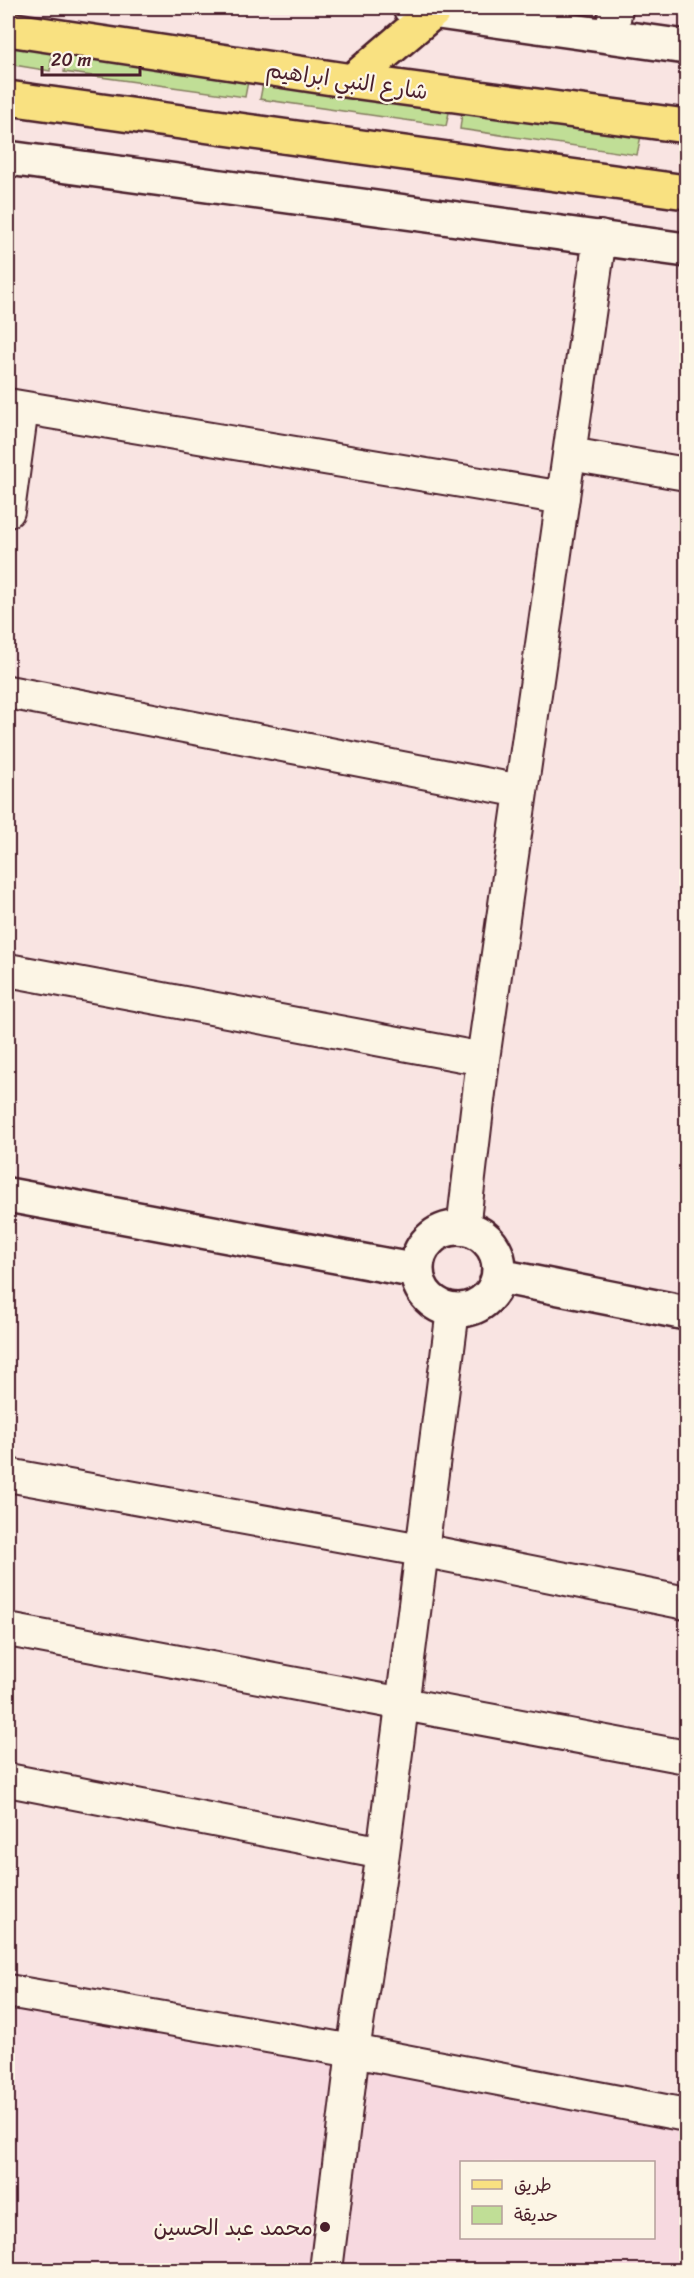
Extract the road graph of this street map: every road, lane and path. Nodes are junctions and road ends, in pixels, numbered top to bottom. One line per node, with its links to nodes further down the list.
1 (422, 9): 3 (street); 7 (main road)
2 (8, 17): 6 (main road)
3 (613, 22): 5 (street)
4 (8, 29): 6 (main road, شارع النبي ابراهيم)
5 (687, 47)
6 (151, 51): 7 (main road, شارع النبي ابراهيم)
7 (352, 81): 11 (main road, شارع النبي ابراهيم)
8 (8, 98): 10 (main road)
9 (8, 109): 10 (main road)
10 (144, 118): 13 (main road)
11 (687, 126)
12 (8, 158): 14 (street)
13 (687, 192)
14 (600, 237): 15 (street); 17 (street)
15 (687, 250)
16 (15, 406): 19 (street); 20 (street)
17 (570, 454): 18 (street); 19 (street)
18 (687, 474)
19 (563, 498): 22 (street)
20 (8, 511)
21 (8, 692): 22 (street)
22 (521, 791): 24 (street)
23 (8, 970): 24 (street)
24 (483, 1059): 26 (street)
25 (8, 1195): 27 (street)
26 (463, 1229): 27 (street); 28 (street)
27 (417, 1271): 29 (street)
28 (499, 1276): 29 (street); 30 (street)
29 (453, 1310): 32 (street)
30 (687, 1313)
31 (8, 1475): 32 (street)
32 (421, 1550): 33 (street); 35 (street)
33 (687, 1603)
34 (8, 1630): 35 (street)
35 (403, 1704): 36 (street); 38 (street)
36 (687, 1757)
37 (8, 1780): 38 (street)
38 (383, 1852): 40 (street)
39 (8, 1990): 40 (street)
40 (353, 2051): 41 (street); 42 (street)
41 (687, 2115)
42 (326, 2271)

